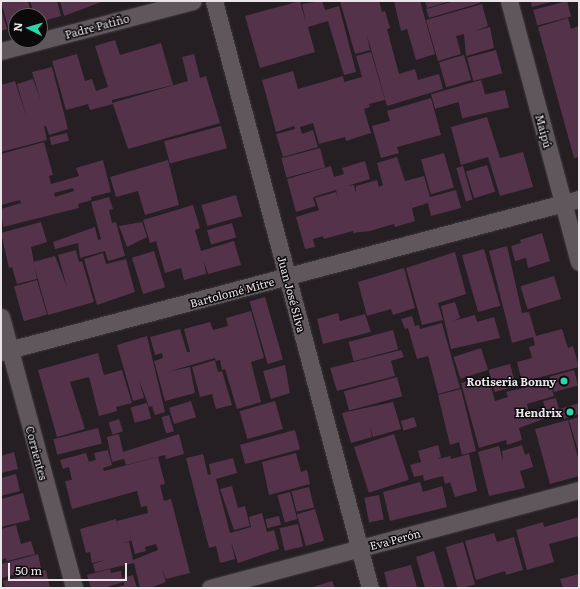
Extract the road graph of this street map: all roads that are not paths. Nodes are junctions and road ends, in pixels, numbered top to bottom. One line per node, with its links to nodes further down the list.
1 (193, 1): 4 (street, Padre Patiño)
2 (214, 1): 7 (street, Juan José Silva)
3 (509, 1): 5 (street, Maipú)
4 (1, 51)
5 (571, 201): 6 (street, Maipú); 7 (street, Bartolomé Mitre)
6 (579, 262)
7 (288, 277): 9 (street, Bartolomé Mitre); 11 (street, Juan José Silva)
8 (1, 318): 9 (street, Corrientes)
9 (5, 351): 12 (street, Corrientes)
10 (579, 490): 11 (street, Eva Perón)
11 (360, 549): 13 (street, Eva Perón); 14 (street, Juan José Silva)
12 (74, 588)
13 (210, 588)
14 (370, 588)

